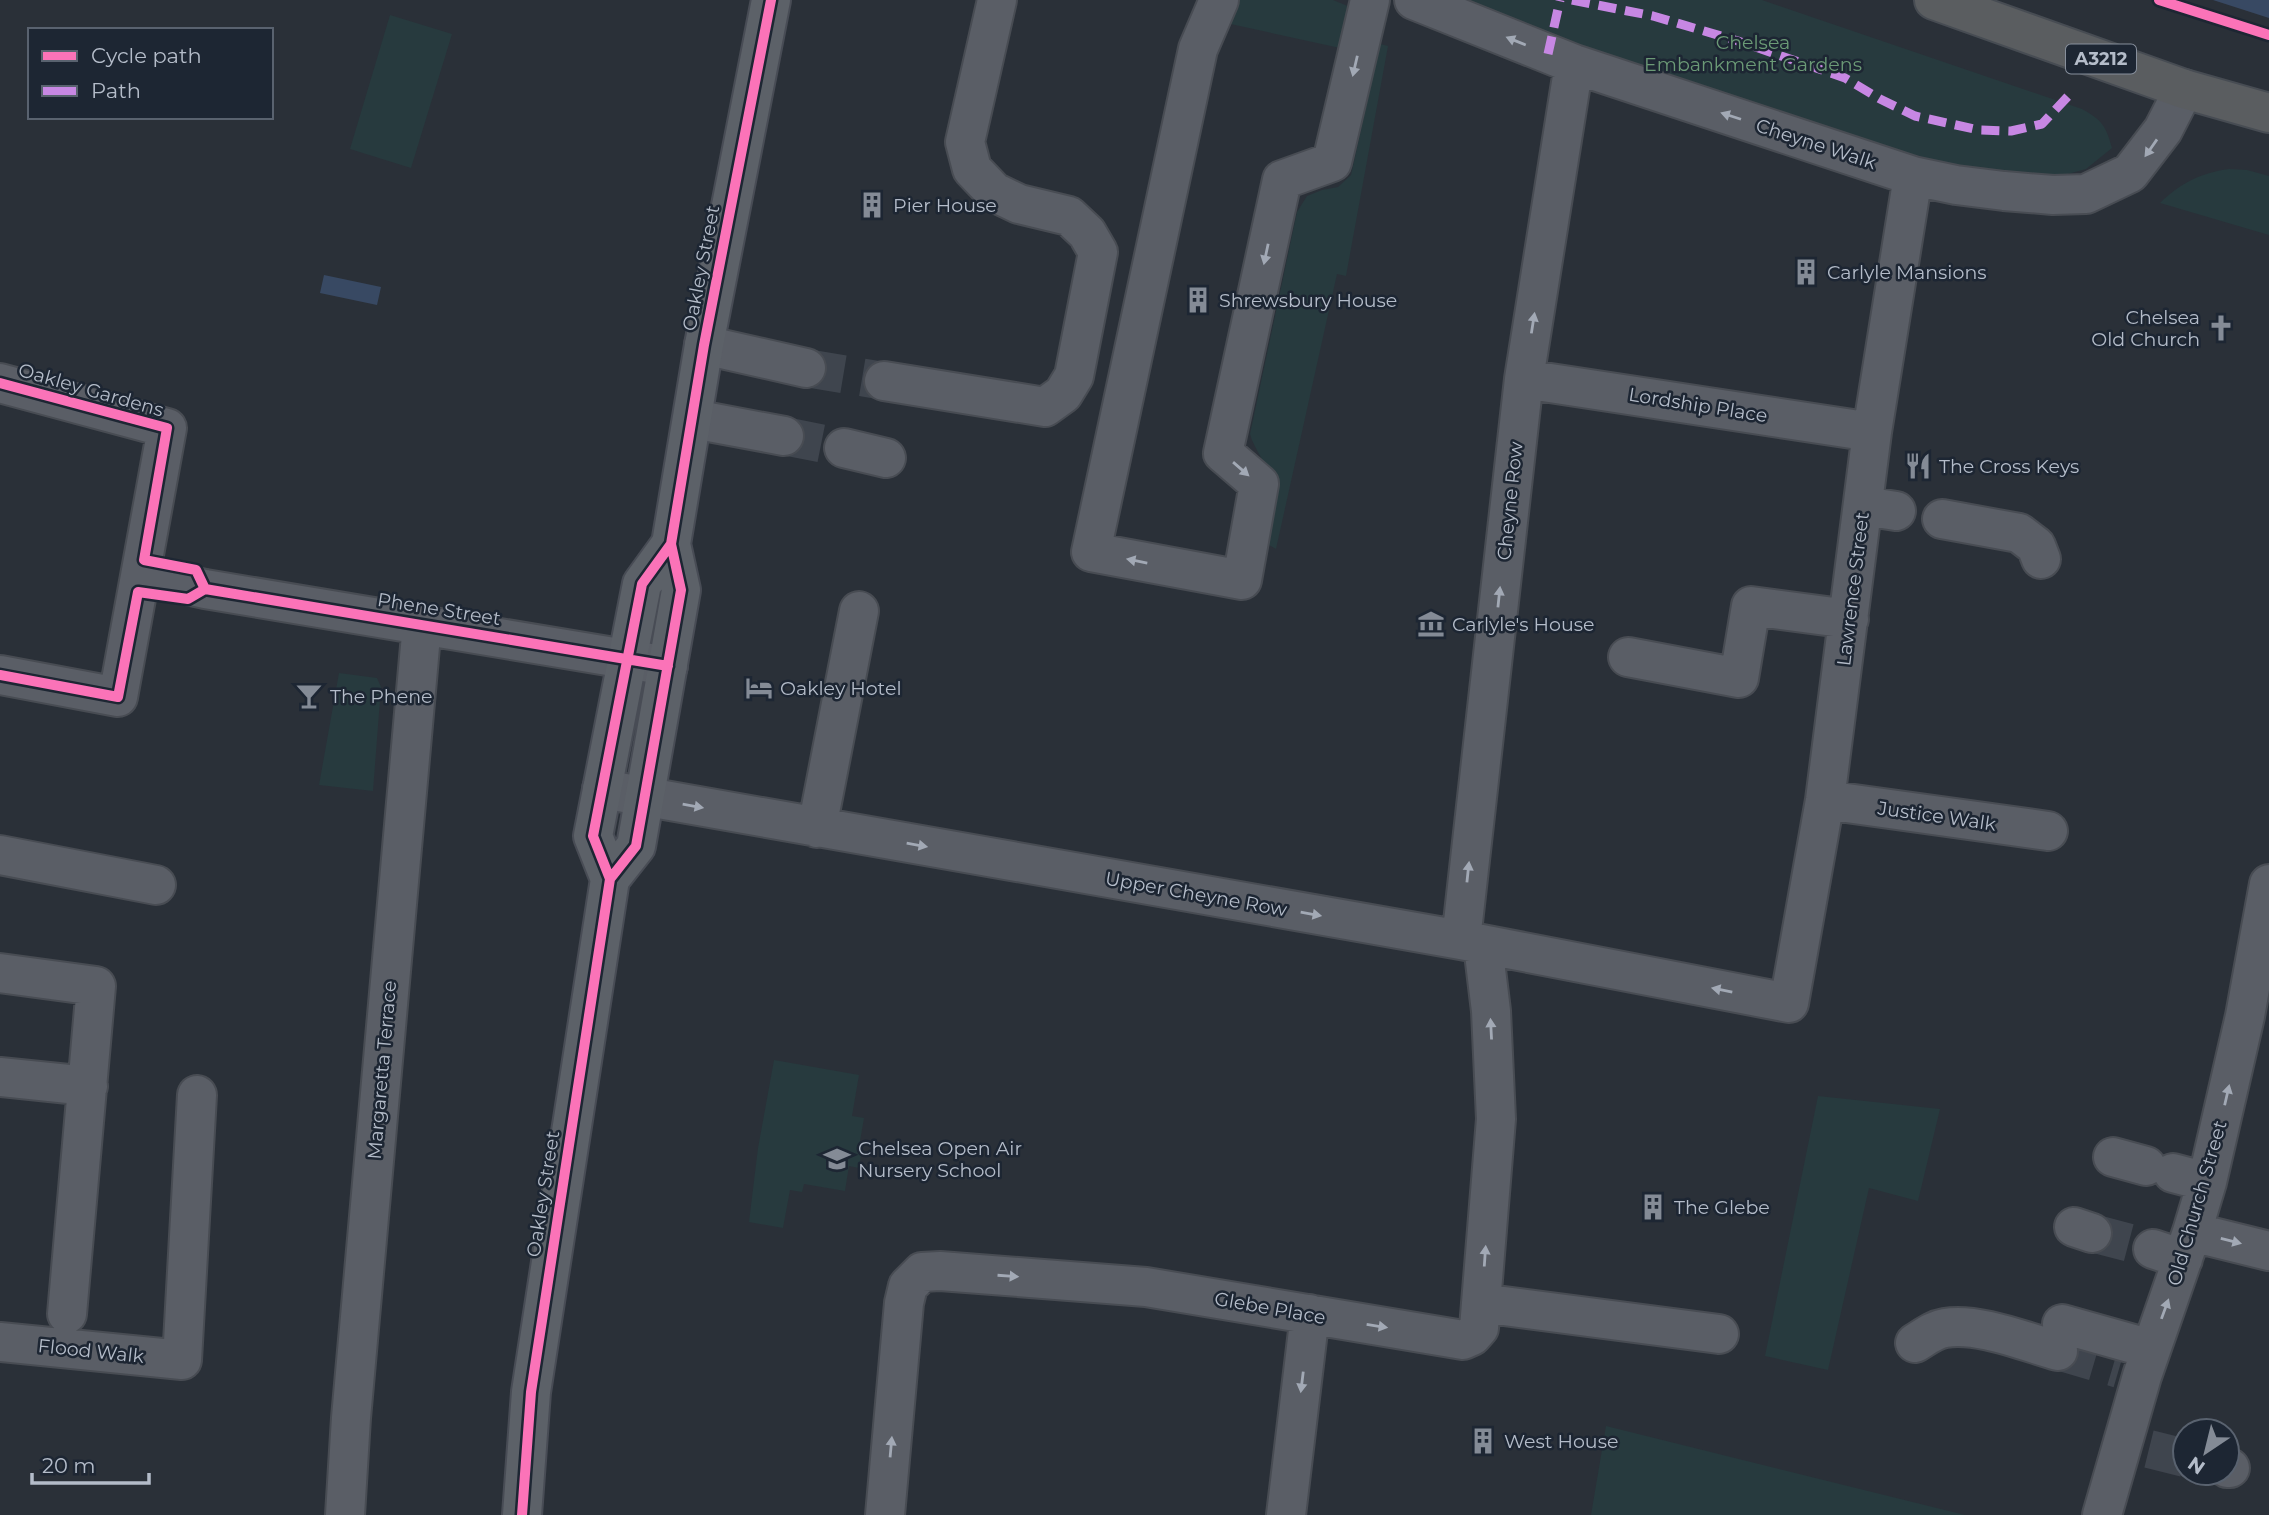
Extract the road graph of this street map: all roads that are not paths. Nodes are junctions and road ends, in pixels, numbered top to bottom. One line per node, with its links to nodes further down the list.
1 (771, 0): 11 (main road, Oakley Street)
2 (997, 0): 14 (street)
3 (1219, 0): 4 (street, one-way to 3)
4 (1370, 0)
5 (1414, 0): 7 (street, Cheyne Walk, one-way to 5)
6 (1934, 0): 8 (highway, A3212)
7 (1574, 64): 10 (street, Cheyne Walk, one-way to 7); 13 (street, Cheyne Row, one-way to 7)
8 (2184, 89): 9 (highway, A3212); 10 (street, Cheyne Walk, one-way to 10)
9 (2269, 113)
10 (1913, 176): 17 (street, Lawrence Street)
11 (704, 345): 12 (street); 16 (main road, Oakley Street)
12 (806, 368)
13 (1524, 379): 17 (street, Lordship Place); 41 (street, Cheyne Row, one-way to 13)
14 (884, 381)
15 (0, 383): 24 (street, Oakley Gardens)
16 (693, 419): 18 (street); 22 (main road, Oakley Street)
17 (1872, 432): 26 (street, Lawrence Street)
18 (784, 436)
19 (844, 448): 20 (street)
20 (886, 458)
21 (1942, 519): 23 (street)
22 (671, 544): 29 (main road, Oakley Street); 30 (main road, Oakley Street)
23 (2042, 559)
24 (141, 575): 27 (street, Phene Street); 31 (street, Oakley Gardens)
25 (859, 611): 35 (street)
26 (1849, 619): 28 (street); 34 (street, Lawrence Street)
27 (422, 624): 29 (street, Phene Street); 57 (street, Margaretta Terrace)
28 (1628, 657)
29 (628, 659): 30 (street, Phene Street); 32 (main road, Oakley Street)
30 (668, 666): 33 (main road, Oakley Street)
31 (0, 675)
32 (602, 789): 33 (street, Upper Cheyne Row); 38 (main road, Oakley Street)
33 (645, 797): 35 (street, Upper Cheyne Row, one-way to 35); 38 (main road, Oakley Street)
34 (1825, 800): 36 (street, Justice Walk); 43 (street, Lawrence Street)
35 (817, 828): 41 (street, Upper Cheyne Row, one-way to 41)
36 (2048, 831)
37 (0, 855): 40 (street)
38 (610, 879): 58 (main road, Oakley Street)
39 (2269, 884): 44 (street, Old Church Street)
40 (156, 885)
41 (1472, 943): 43 (street, Upper Cheyne Row, one-way to 41); 50 (street, Glebe Place, one-way to 41)
42 (0, 973): 46 (street)
43 (1789, 1003)
44 (2257, 1019): 48 (street, Old Church Street, one-way to 44)
45 (0, 1077): 46 (street)
46 (88, 1086): 51 (street)
47 (197, 1096): 54 (street, Flood Walk)
48 (2176, 1247): 49 (street, one-way to 49); 56 (street, Old Church Street, one-way to 48)
49 (2269, 1251)
50 (1481, 1303): 52 (street, Glebe Place, one-way to 50); 53 (street)
51 (67, 1314)
52 (1310, 1314): 59 (street, Glebe Place, one-way to 52); 60 (street, one-way to 60)
53 (1719, 1334)
54 (0, 1342)
55 (1915, 1343): 56 (street)
56 (2137, 1365): 61 (street, Old Church Street)
57 (345, 1515)
58 (522, 1515)
59 (885, 1515)
60 (1286, 1515)
61 (2102, 1515)

